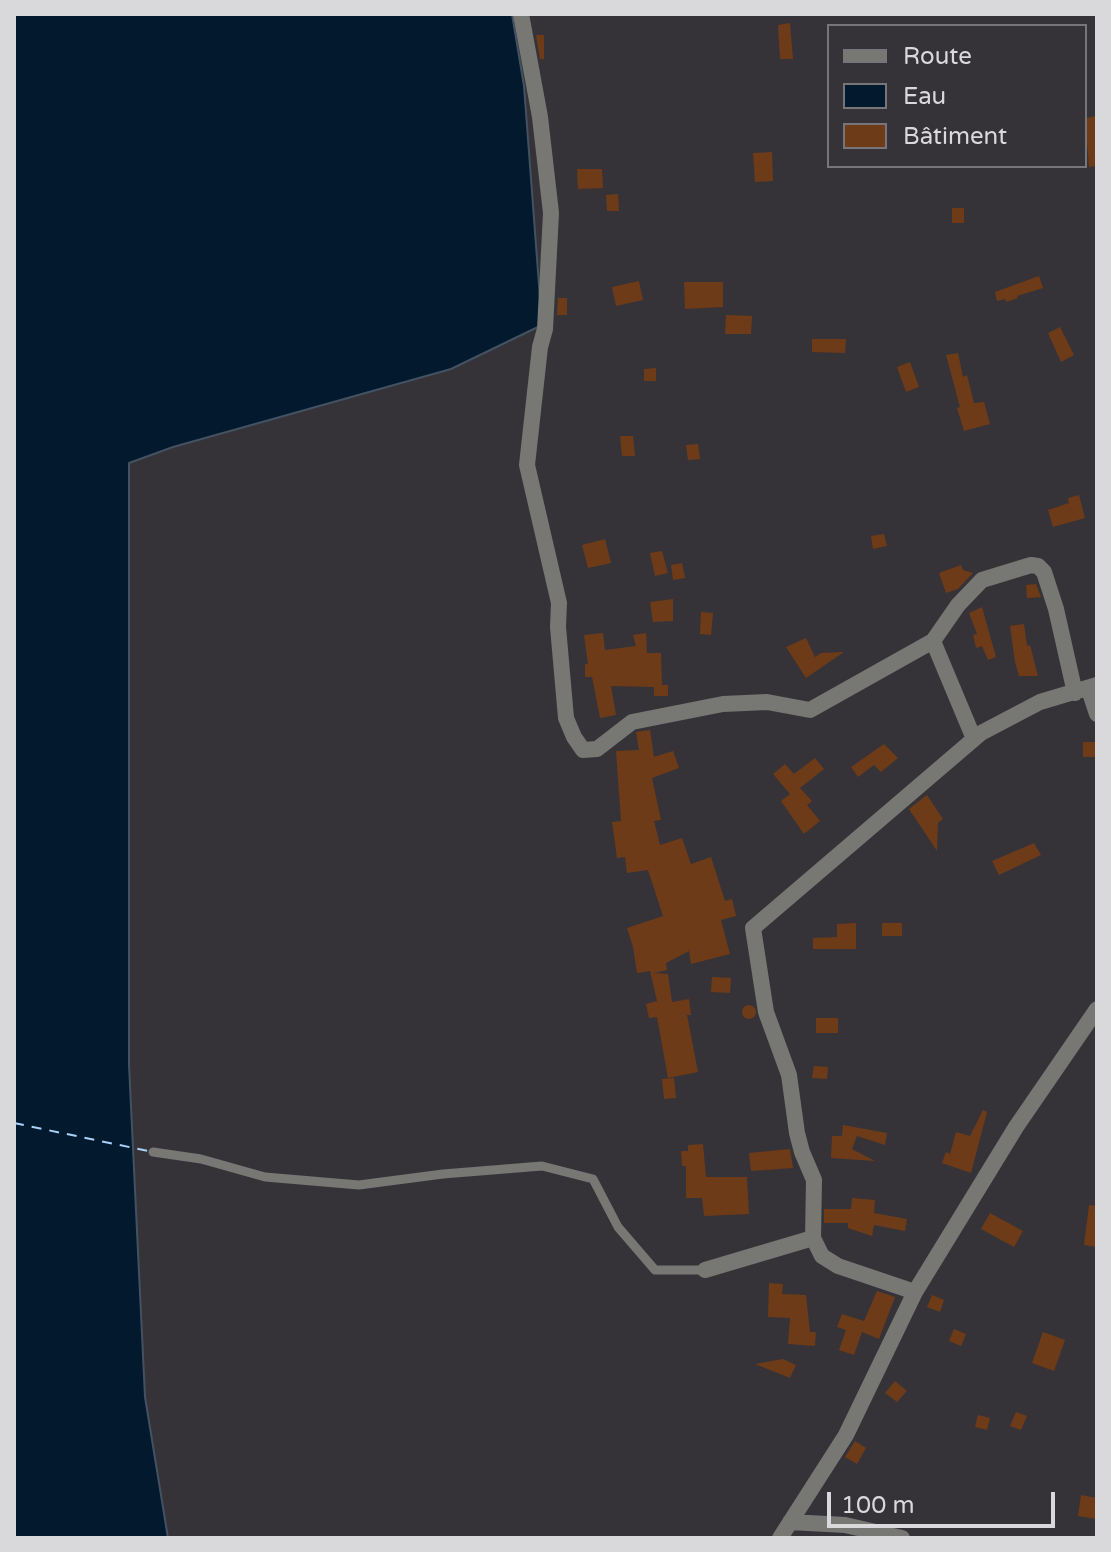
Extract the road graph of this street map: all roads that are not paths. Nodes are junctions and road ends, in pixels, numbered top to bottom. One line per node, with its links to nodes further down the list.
1 (521, 14): 2 (street)
2 (933, 641): 3 (street); 5 (street)
3 (1087, 689): 4 (street); 5 (street)
4 (1097, 714)
5 (974, 739): 8 (street)
6 (1097, 1009): 10 (street)
7 (153, 1152): 9 (lane)
8 (813, 1238): 9 (street); 10 (street)
9 (705, 1270)
10 (915, 1292): 11 (street)
11 (790, 1522): 12 (street); 13 (street)
12 (780, 1538)
13 (902, 1538)

